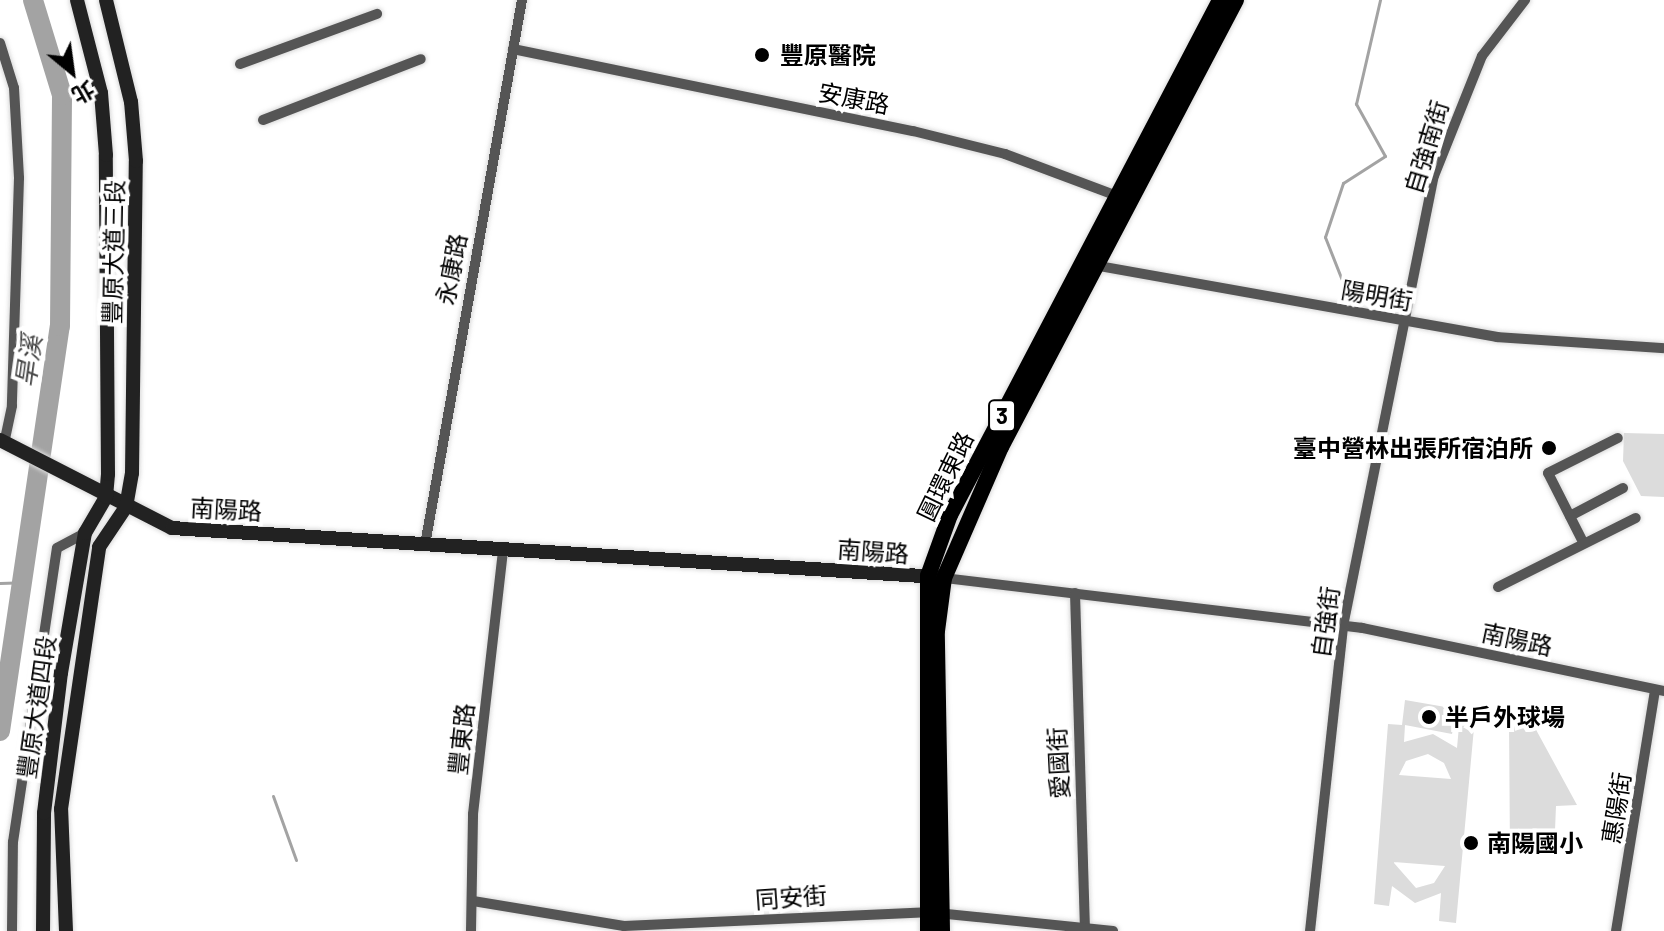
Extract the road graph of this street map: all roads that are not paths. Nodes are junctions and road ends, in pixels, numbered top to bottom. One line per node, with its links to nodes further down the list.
1 (77, 0): 20 (street, 豐原大道三段)
2 (106, 0): 21 (street, 豐原大道三段)
3 (522, 0): 9 (street, 永康路)
4 (1220, 0): 13 (main road, 圓環東路 / 3)
5 (1236, 0): 13 (main road, 圓環東路 / 3)
6 (1525, 0): 15 (street, 自強南街)
7 (377, 14): 11 (street)
8 (0, 43): 18 (street)
9 (513, 49): 13 (street, 安康路); 26 (street, 永康路)
10 (421, 59): 12 (street)
11 (240, 64)
12 (263, 120)
13 (1126, 200): 14 (main road, 圓環東路 / 3)
14 (1093, 263): 15 (street, 陽明街); 28 (main road, 圓環東路 / 3)
15 (1403, 323): 16 (street, 陽明街); 31 (street, 自強街)
16 (1664, 348)
17 (1618, 438): 22 (street)
18 (5, 443): 20 (street, 南陽路)
19 (1623, 488): 22 (street)
20 (106, 497): 21 (street, 南陽路); 24 (street, 豐原大道四段)
21 (126, 507): 26 (street, 南陽路); 38 (street, 豐原大道四段)
22 (1570, 516): 25 (street)
23 (1636, 518): 25 (street)
24 (85, 533): 36 (street); 37 (street, 豐原大道四段)
25 (1583, 542): 29 (street)
26 (425, 545): 27 (street, 南陽路)
27 (503, 551): 28 (street, 南陽路); 33 (street, 豐東路)
28 (936, 577): 30 (street, 南陽路); 34 (main road, 圓環東路 / 3)
29 (1498, 587)
30 (1075, 593): 31 (street, 南陽路); 35 (street, 愛國街)
31 (1343, 626): 32 (street, 南陽路); 43 (street, 自強街)
32 (1660, 691): 44 (street, 惠陽街)
33 (473, 901): 34 (street, 同安街); 39 (street, 豐東路)
34 (934, 912): 35 (street, 同安街); 40 (main road, 圓環東路 / 3); 41 (main road, 圓環東路 / 3)
35 (1084, 929): 42 (street, 同安街)
36 (12, 931)
37 (43, 931)
38 (66, 931)
39 (471, 931)
40 (928, 931)
41 (942, 931)
42 (1113, 931)
43 (1310, 931)
44 (1616, 931)

